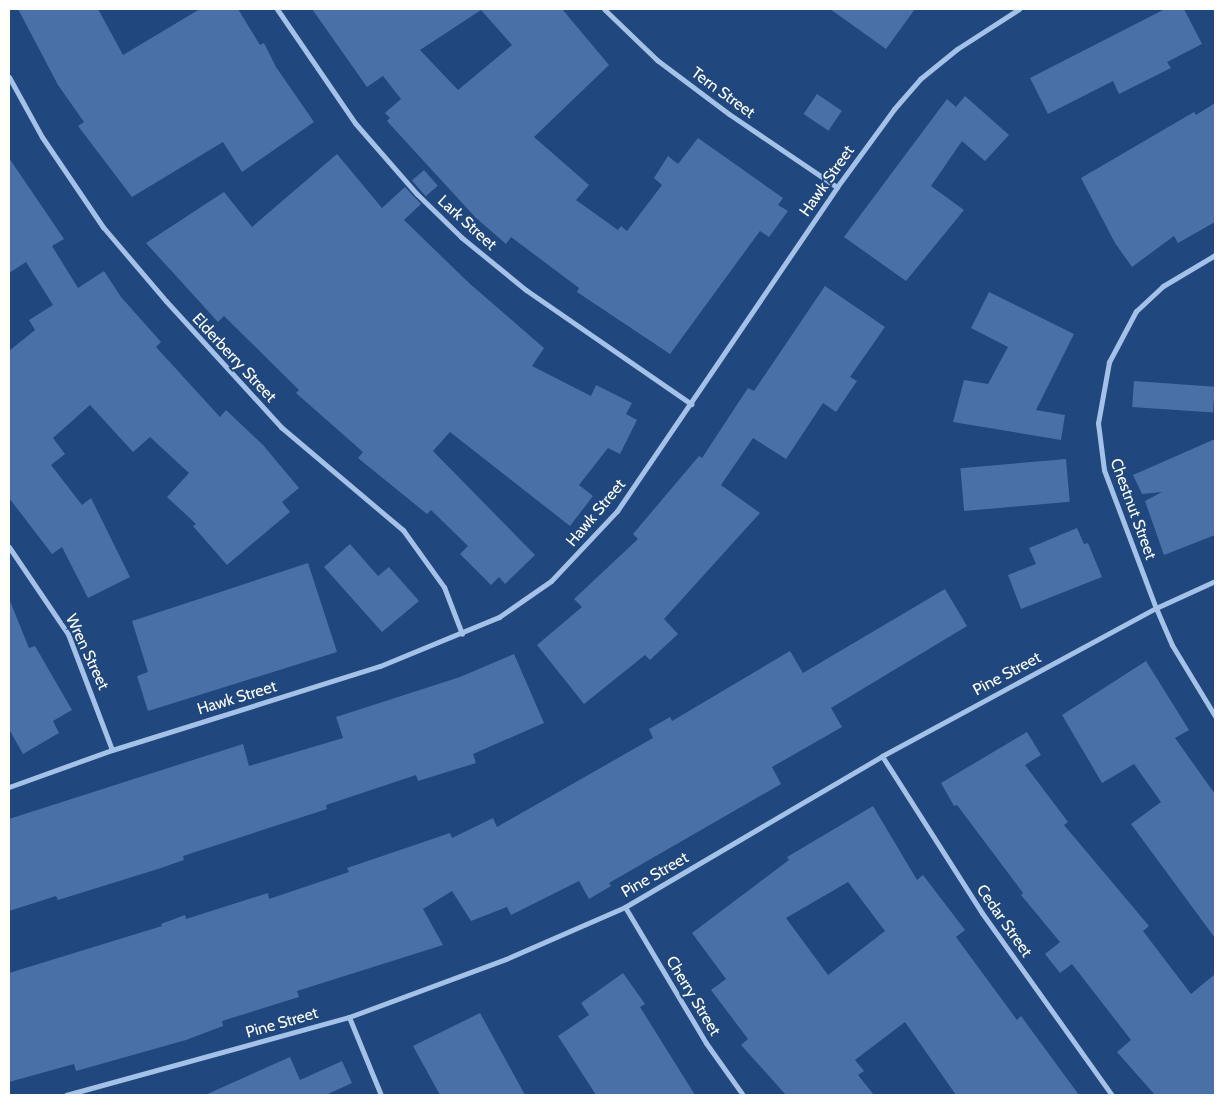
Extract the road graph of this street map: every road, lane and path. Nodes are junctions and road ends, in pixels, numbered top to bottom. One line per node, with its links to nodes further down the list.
1 (277, 9): 7 (street, Lark Street)
2 (604, 9): 5 (street, Tern Street)
3 (1019, 9): 5 (street, Hawk Street)
4 (9, 77): 11 (street, Elderberry Street)
5 (837, 187): 7 (street, Hawk Street)
6 (1215, 255): 10 (street, Chestnut Street)
7 (691, 404): 11 (street, Hawk Street)
8 (9, 547): 13 (street, Wren Street)
9 (1215, 581): 10 (street, Pine Street)
10 (1156, 608): 12 (street, Chestnut Street); 14 (street, Pine Street)
11 (462, 634): 13 (street, Hawk Street)
12 (1215, 716)
13 (112, 750): 15 (street, Hawk Street)
14 (882, 756): 16 (street, Pine Street); 22 (street, Cedar Street)
15 (9, 787)
16 (625, 907): 17 (street, Pine Street); 21 (street, Cherry Street)
17 (349, 1017): 18 (street, Pine Street); 20 (street)
18 (88, 1093): 19 (street, Pine Street)
19 (66, 1095)
20 (381, 1095)
21 (743, 1095)
22 (1112, 1095)

